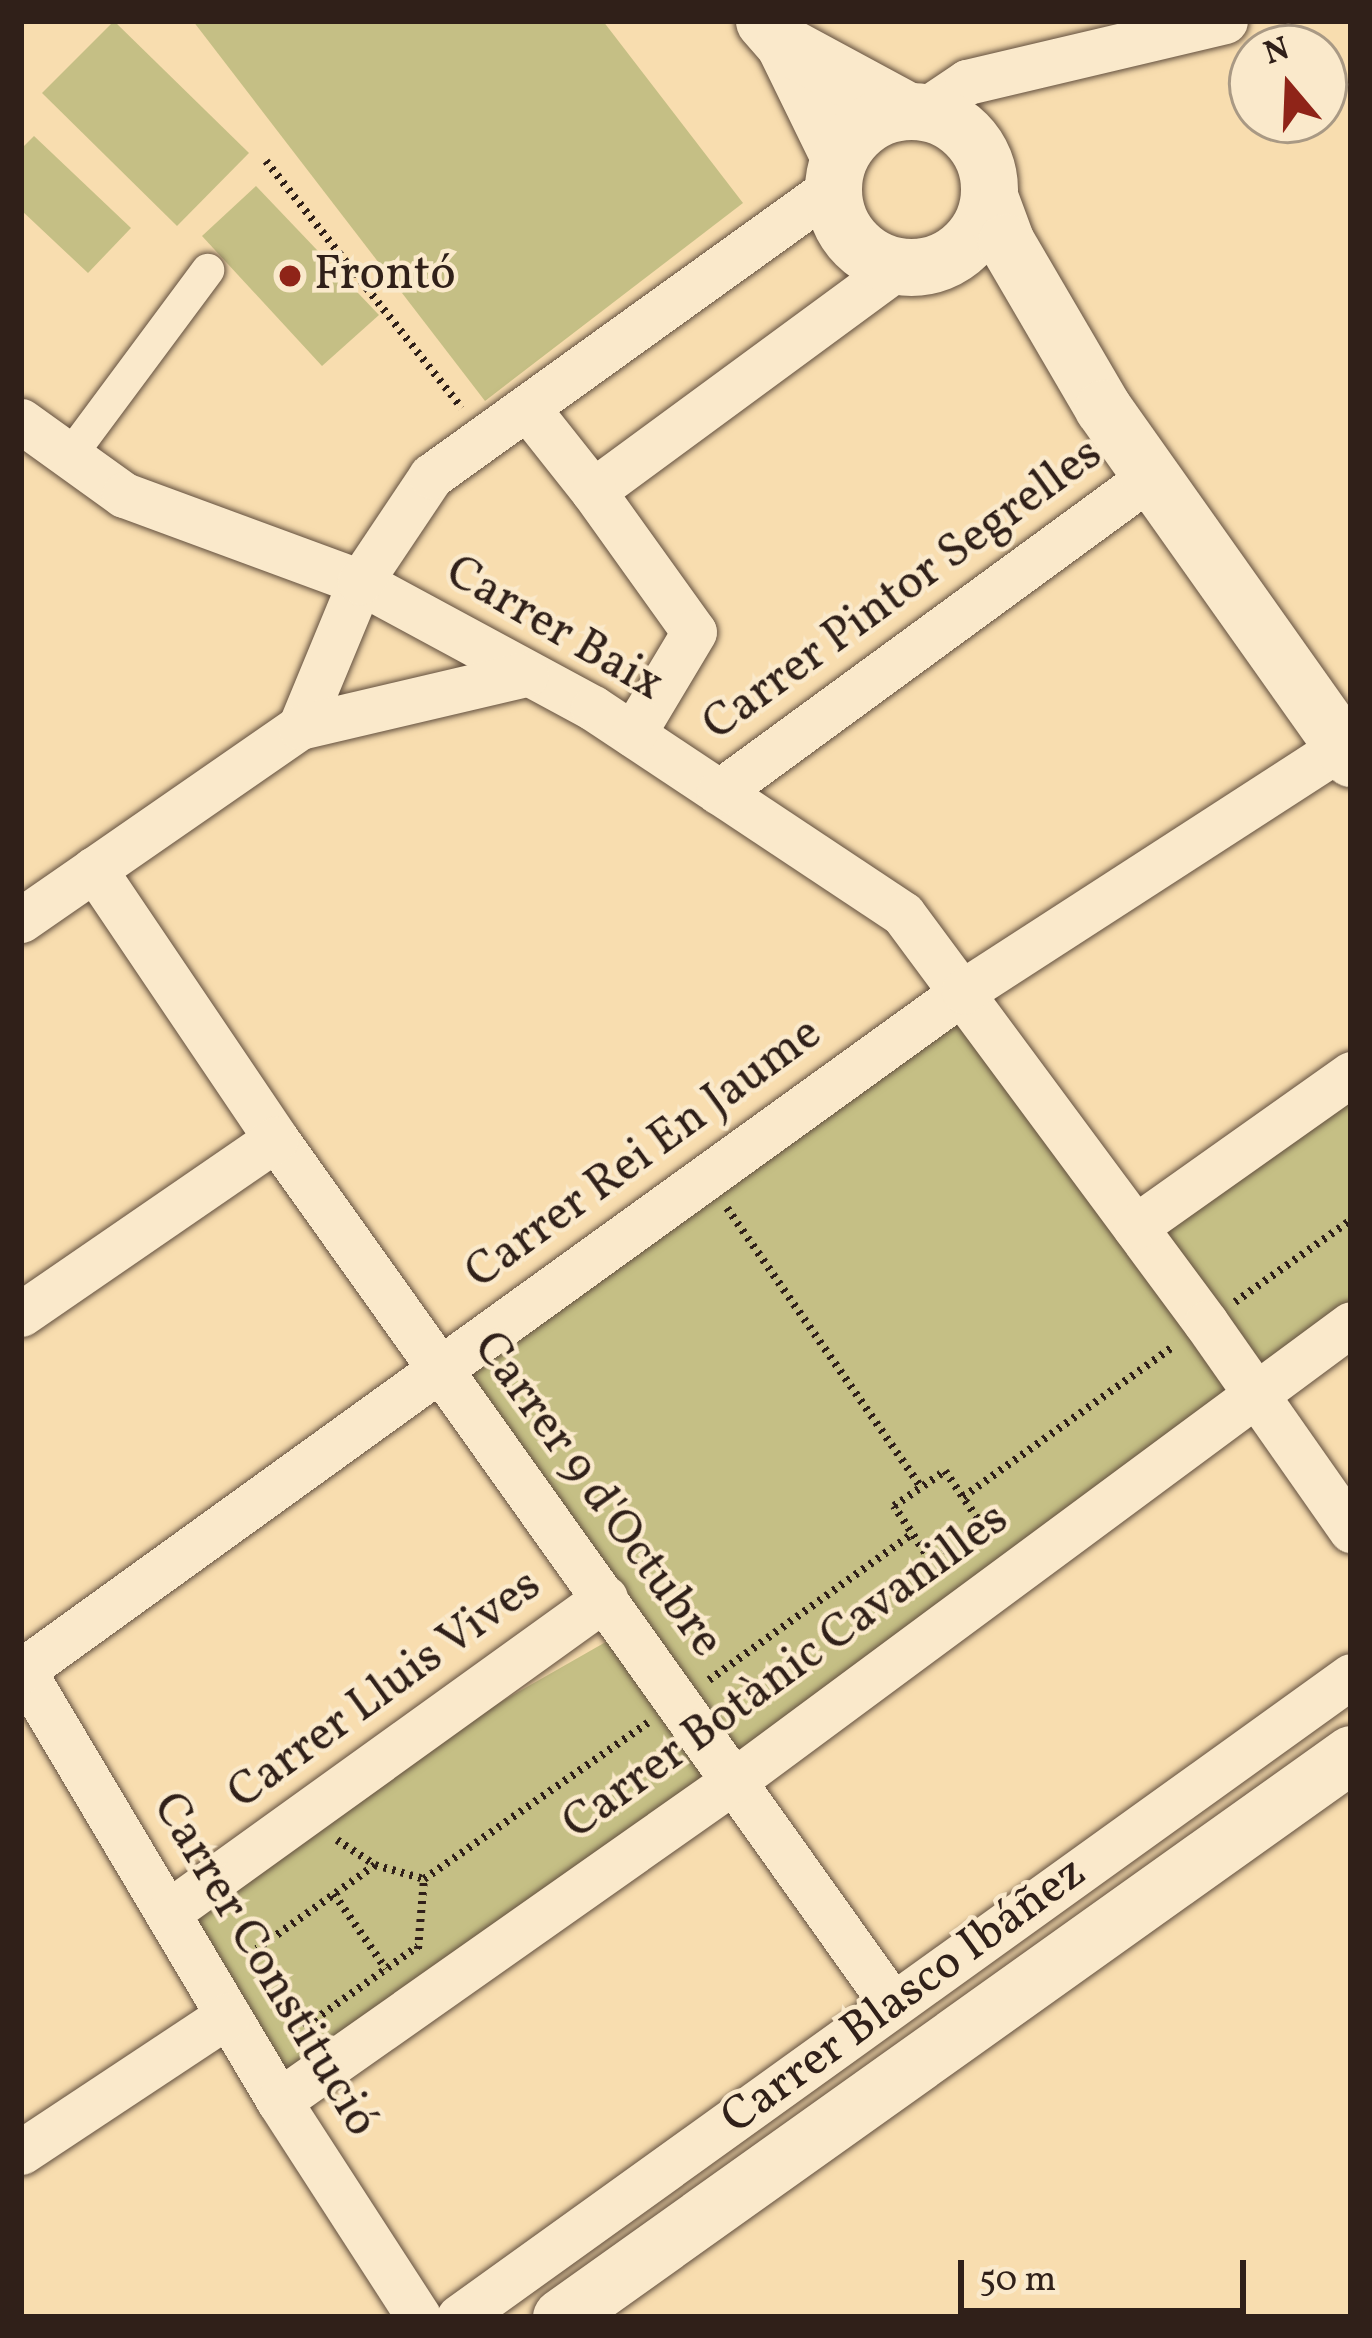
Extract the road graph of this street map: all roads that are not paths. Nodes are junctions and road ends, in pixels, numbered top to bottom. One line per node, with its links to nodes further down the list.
1 (1226, 21): 3 (street)
2 (774, 33): 3 (street); 4 (street)
3 (916, 111): 4 (street); 5 (street)
4 (836, 172): 6 (street); 9 (street)
5 (990, 199): 6 (street); 8 (street)
6 (923, 263): 8 (street); 12 (street)
7 (207, 270): 10 (street)
8 (1103, 408): 11 (street)
9 (528, 409): 12 (street); 13 (street)
10 (38, 441): 13 (street, Carrer Baix)
11 (1151, 476): 17 (street); 18 (street, Carrer Pintor Segrelles)
12 (593, 491): 16 (street)
13 (360, 582): 14 (street, Carrer Baix); 15 (street)
14 (526, 674): 15 (street); 16 (street, Carrer Baix)
15 (300, 727): 19 (street)
16 (633, 734): 18 (street, Carrer Baix)
17 (1347, 752): 21 (street, Carrer Rei En Jaume)
18 (719, 792): 21 (street, Carrer Baix)
19 (94, 869): 20 (street); 23 (street, Carrer 9 d'Octubre)
20 (21, 920)
21 (964, 992): 24 (street, Carrer Baix); 27 (street, Carrer Rei En Jaume)
22 (1351, 1074): 24 (street)
23 (275, 1139): 25 (street); 27 (street, Carrer 9 d'Octubre)
24 (1135, 1226): 28 (street, Carrer Baix)
25 (21, 1314)
26 (1351, 1324): 28 (street, Carrer Botànic Cavanilles)
27 (438, 1369): 30 (street, Carrer 9 d'Octubre); 31 (street, Carrer Rei En Jaume)
28 (1256, 1393): 29 (street, Carrer Baix); 34 (street, Carrer Botànic Cavanilles)
29 (1351, 1530)
30 (605, 1598): 34 (street, Carrer 9 d'Octubre); 35 (street, Carrer Lluis Vives)
31 (22, 1669): 35 (street, Carrer Constitució)
32 (1351, 1676): 36 (street, Carrer Blasco Ibáñez)
33 (1351, 1754): 42 (street, Carrer Blasco Ibáñez)
34 (735, 1780): 36 (street, Carrer 9 d'Octubre); 38 (street, Carrer Botànic Cavanilles)
35 (170, 1911): 37 (street, Carrer Constitució)
36 (892, 2004): 41 (street, Carrer Blasco Ibáñez)
37 (228, 2015): 38 (street, Carrer Constitució); 39 (street)
38 (279, 2101): 40 (street, Carrer Constitució)
39 (21, 2152)
40 (418, 2317)
41 (458, 2317)
42 (561, 2317)

